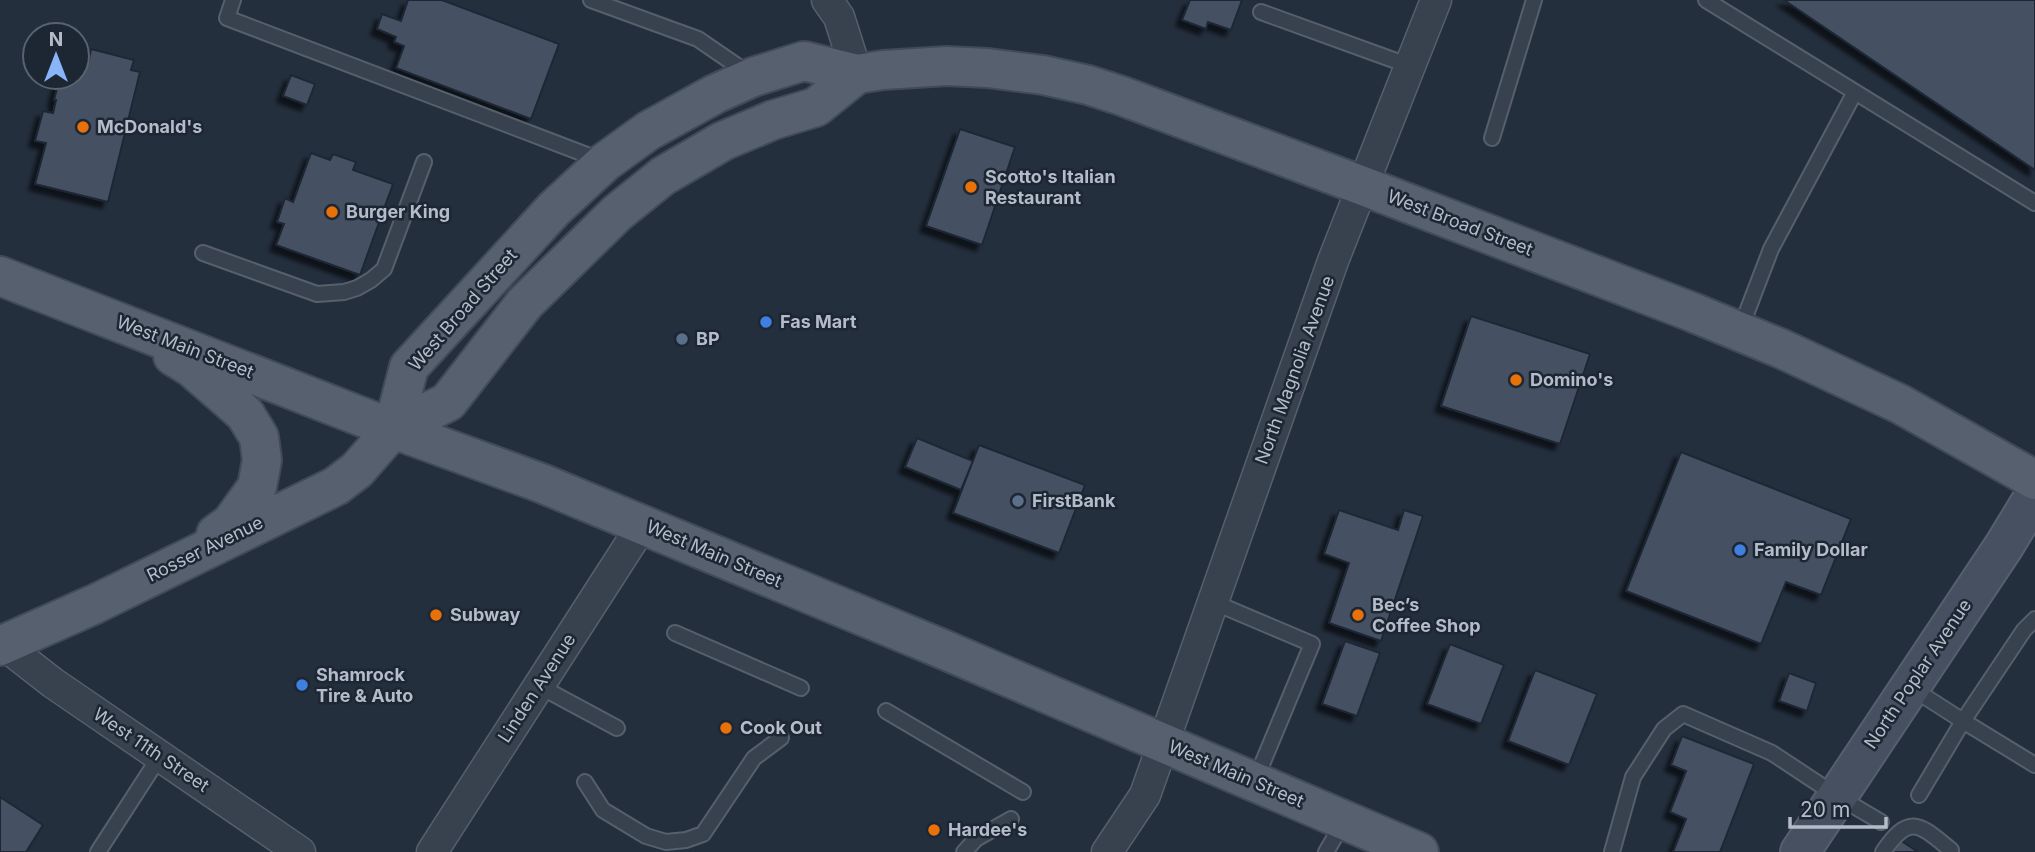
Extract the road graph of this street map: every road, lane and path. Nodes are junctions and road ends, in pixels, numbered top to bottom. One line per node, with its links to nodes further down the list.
1 (233, 0): 14 (lane)
2 (591, 0): 10 (lane)
3 (827, 0): 9 (street)
4 (1436, 0): 8 (street, North Magnolia Avenue)
5 (1534, 0): 12 (lane)
6 (1706, 0): 11 (lane)
7 (1261, 12): 8 (lane)
8 (1410, 66): 15 (street, North Magnolia Avenue)
9 (857, 74): 10 (main road, West Broad Street); 15 (main road, West Broad Street); 21 (main road)
10 (753, 77): 14 (main road, West Broad Street)
11 (1855, 92): 16 (lane); 20 (lane)
12 (1492, 138)
13 (424, 162): 17 (lane)
14 (605, 162): 21 (main road, West Broad Street)
15 (1363, 186): 20 (main road, West Broad Street); 26 (street, North Magnolia Avenue)
16 (2035, 203)
17 (203, 253)
18 (0, 276): 19 (main road, West Main Street)
19 (111, 318): 21 (main road, West Main Street); 25 (main road)
20 (1740, 332): 22 (main road, West Broad Street)
21 (393, 429): 24 (main road, West Main Street); 25 (main road, Rosser Avenue)
22 (2035, 480)
23 (2035, 495): 31 (main road, North Poplar Avenue)
24 (643, 524): 30 (street, Linden Avenue); 37 (main road, West Main Street)
25 (185, 558): 29 (main road, Rosser Avenue)
26 (1213, 602): 37 (street, North Magnolia Avenue); 41 (lane)
27 (2035, 619): 34 (lane)
28 (675, 633): 32 (lane)
29 (2, 645): 38 (street, West 11th Street)
30 (539, 686): 35 (lane); 51 (street, Linden Avenue)
31 (1910, 687): 34 (lane); 44 (main road, North Poplar Avenue)
32 (801, 688)
33 (886, 711): 42 (lane)
34 (1963, 721): 39 (lane); 43 (lane)
35 (617, 728)
36 (781, 738): 40 (lane)
37 (1163, 743): 41 (main road, West Main Street); 53 (street, North Magnolia Avenue)
38 (160, 756): 49 (lane); 50 (street, West 11th Street)
39 (2035, 765)
40 (585, 782)
41 (1254, 782): 47 (main road, West Main Street)
42 (1023, 792)
43 (1919, 795)
44 (1837, 796): 46 (lane); 55 (lane); 56 (main road, North Poplar Avenue)
45 (1011, 819): 52 (lane)
46 (1881, 822)
47 (1336, 836): 48 (main road, West Main Street)
48 (1379, 844): 54 (main road, West Main Street)
49 (98, 852)
50 (300, 852)
51 (432, 852)
52 (964, 852)
53 (1107, 852)
54 (1419, 852)
55 (1612, 852)
56 (1800, 852)
57 (1883, 852): 58 (lane)
58 (1951, 852)

